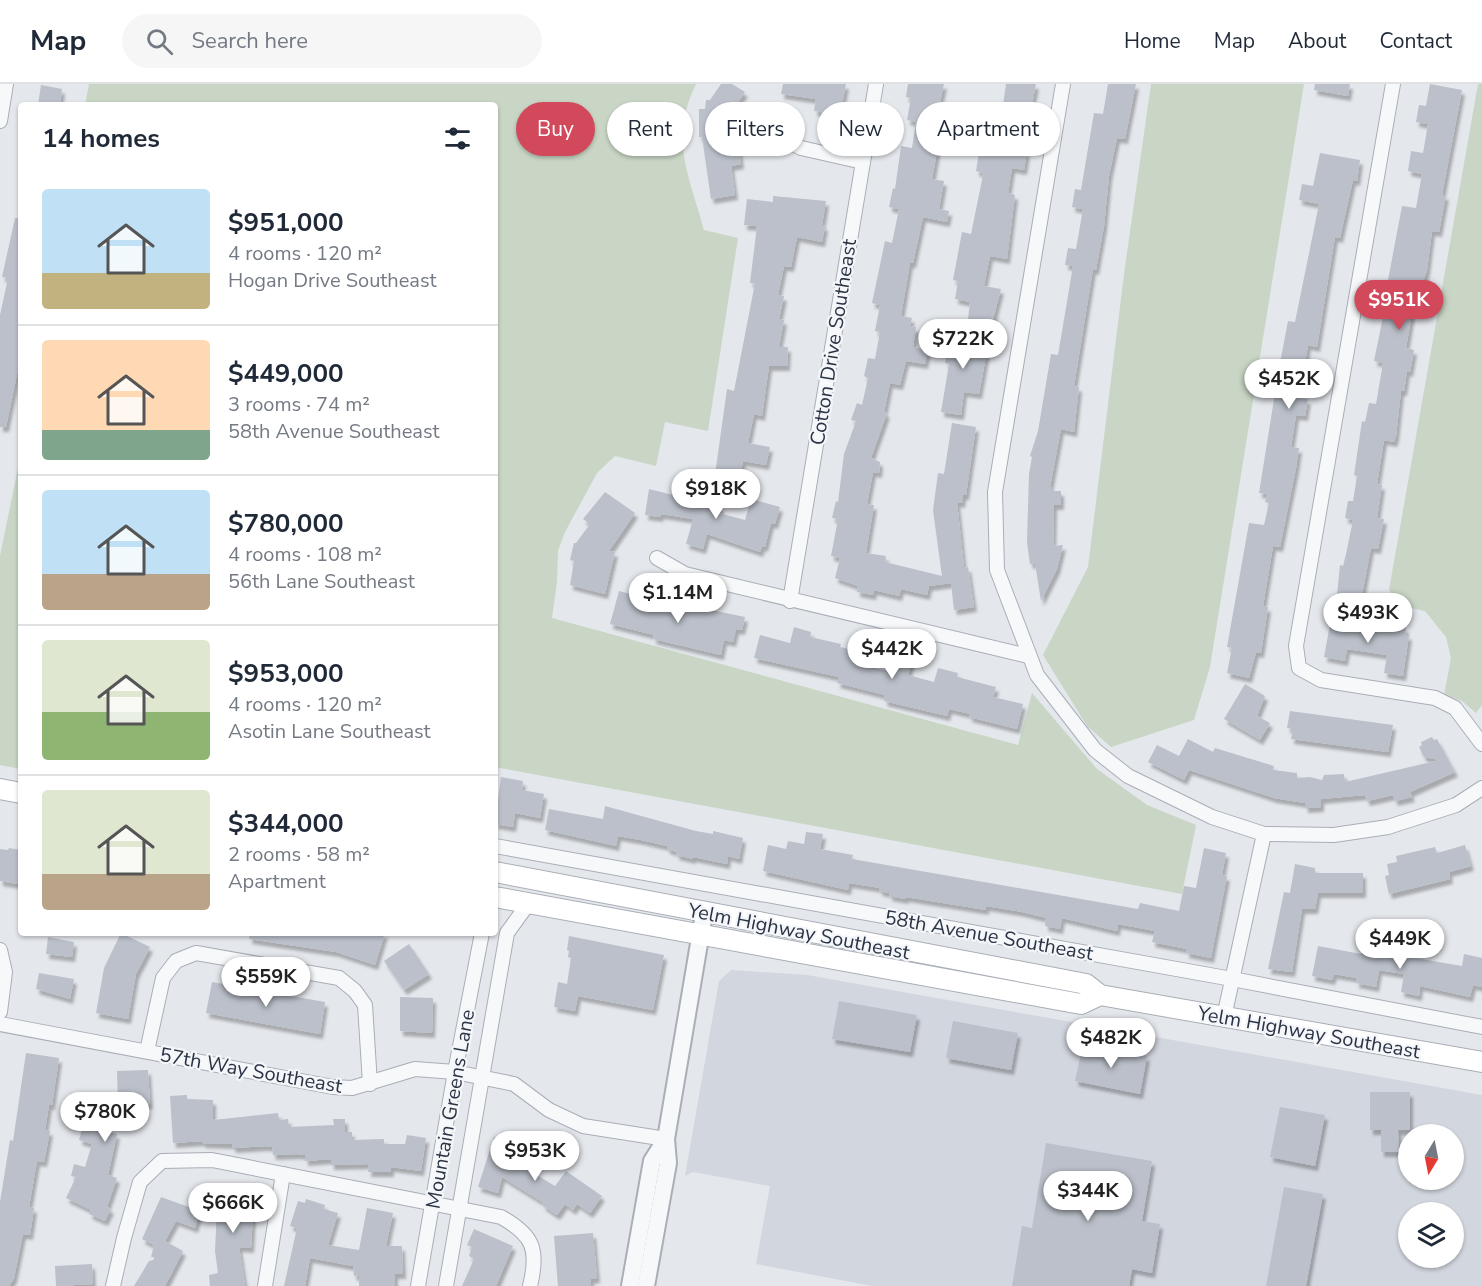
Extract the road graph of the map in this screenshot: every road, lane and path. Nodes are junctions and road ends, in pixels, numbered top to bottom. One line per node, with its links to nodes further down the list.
1 (6, 84): 5 (street)
2 (876, 84): 7 (street, Cotton Drive Southeast)
3 (1063, 84): 10 (street)
4 (1394, 84): 11 (street)
5 (0, 121)
6 (805, 149): 7 (street)
7 (863, 162): 9 (street, Cotton Drive Southeast)
8 (657, 558): 9 (street)
9 (790, 601): 10 (street)
10 (1028, 656): 15 (street)
11 (1482, 744)
12 (1482, 788): 15 (street)
13 (0, 789): 14 (main road)
14 (18, 792)
15 (1264, 834): 24 (street)
16 (498, 847): 24 (street, 58th Avenue Southeast)
17 (498, 873): 20 (main road, Yelm Highway Southeast)
18 (498, 898): 19 (main road, Yelm Highway Southeast)
19 (528, 904): 22 (main road, Yelm Highway Southeast); 33 (street, Mountain Greens Lane)
20 (704, 914): 22 (street); 25 (main road, Yelm Highway Southeast)
21 (481, 936): 32 (street, Mountain Greens Lane)
22 (700, 936): 25 (main road, Yelm Highway Southeast); 35 (street)
23 (0, 950): 26 (street)
24 (1232, 979): 27 (street); 29 (street, 58th Avenue Southeast)
25 (1100, 995): 27 (main road, Yelm Highway Southeast)
26 (0, 1012)
27 (1224, 1017): 31 (main road, Yelm Highway Southeast)
28 (0, 1024): 30 (street, 57th Way Southeast)
29 (1482, 1027)
30 (147, 1051): 34 (street, 57th Way Southeast); 34 (street)
31 (1482, 1062)
32 (455, 1072): 33 (street, 57th Way Southeast); 34 (street, 57th Way Southeast); 37 (street, Mountain Greens Lane)
33 (482, 1077): 35 (street, 57th Way Southeast); 38 (street, Mountain Greens Lane)
34 (370, 1084)
35 (666, 1138): 44 (street); 45 (street)
36 (283, 1174): 37 (street); 39 (street); 40 (street)
37 (434, 1203): 38 (street); 41 (street, Mountain Greens Lane)
38 (460, 1209): 42 (street, Mountain Greens Lane); 43 (street)
39 (113, 1286)
40 (265, 1286)
41 (418, 1286)
42 (446, 1286)
43 (530, 1286)
44 (630, 1286)
45 (646, 1286)

